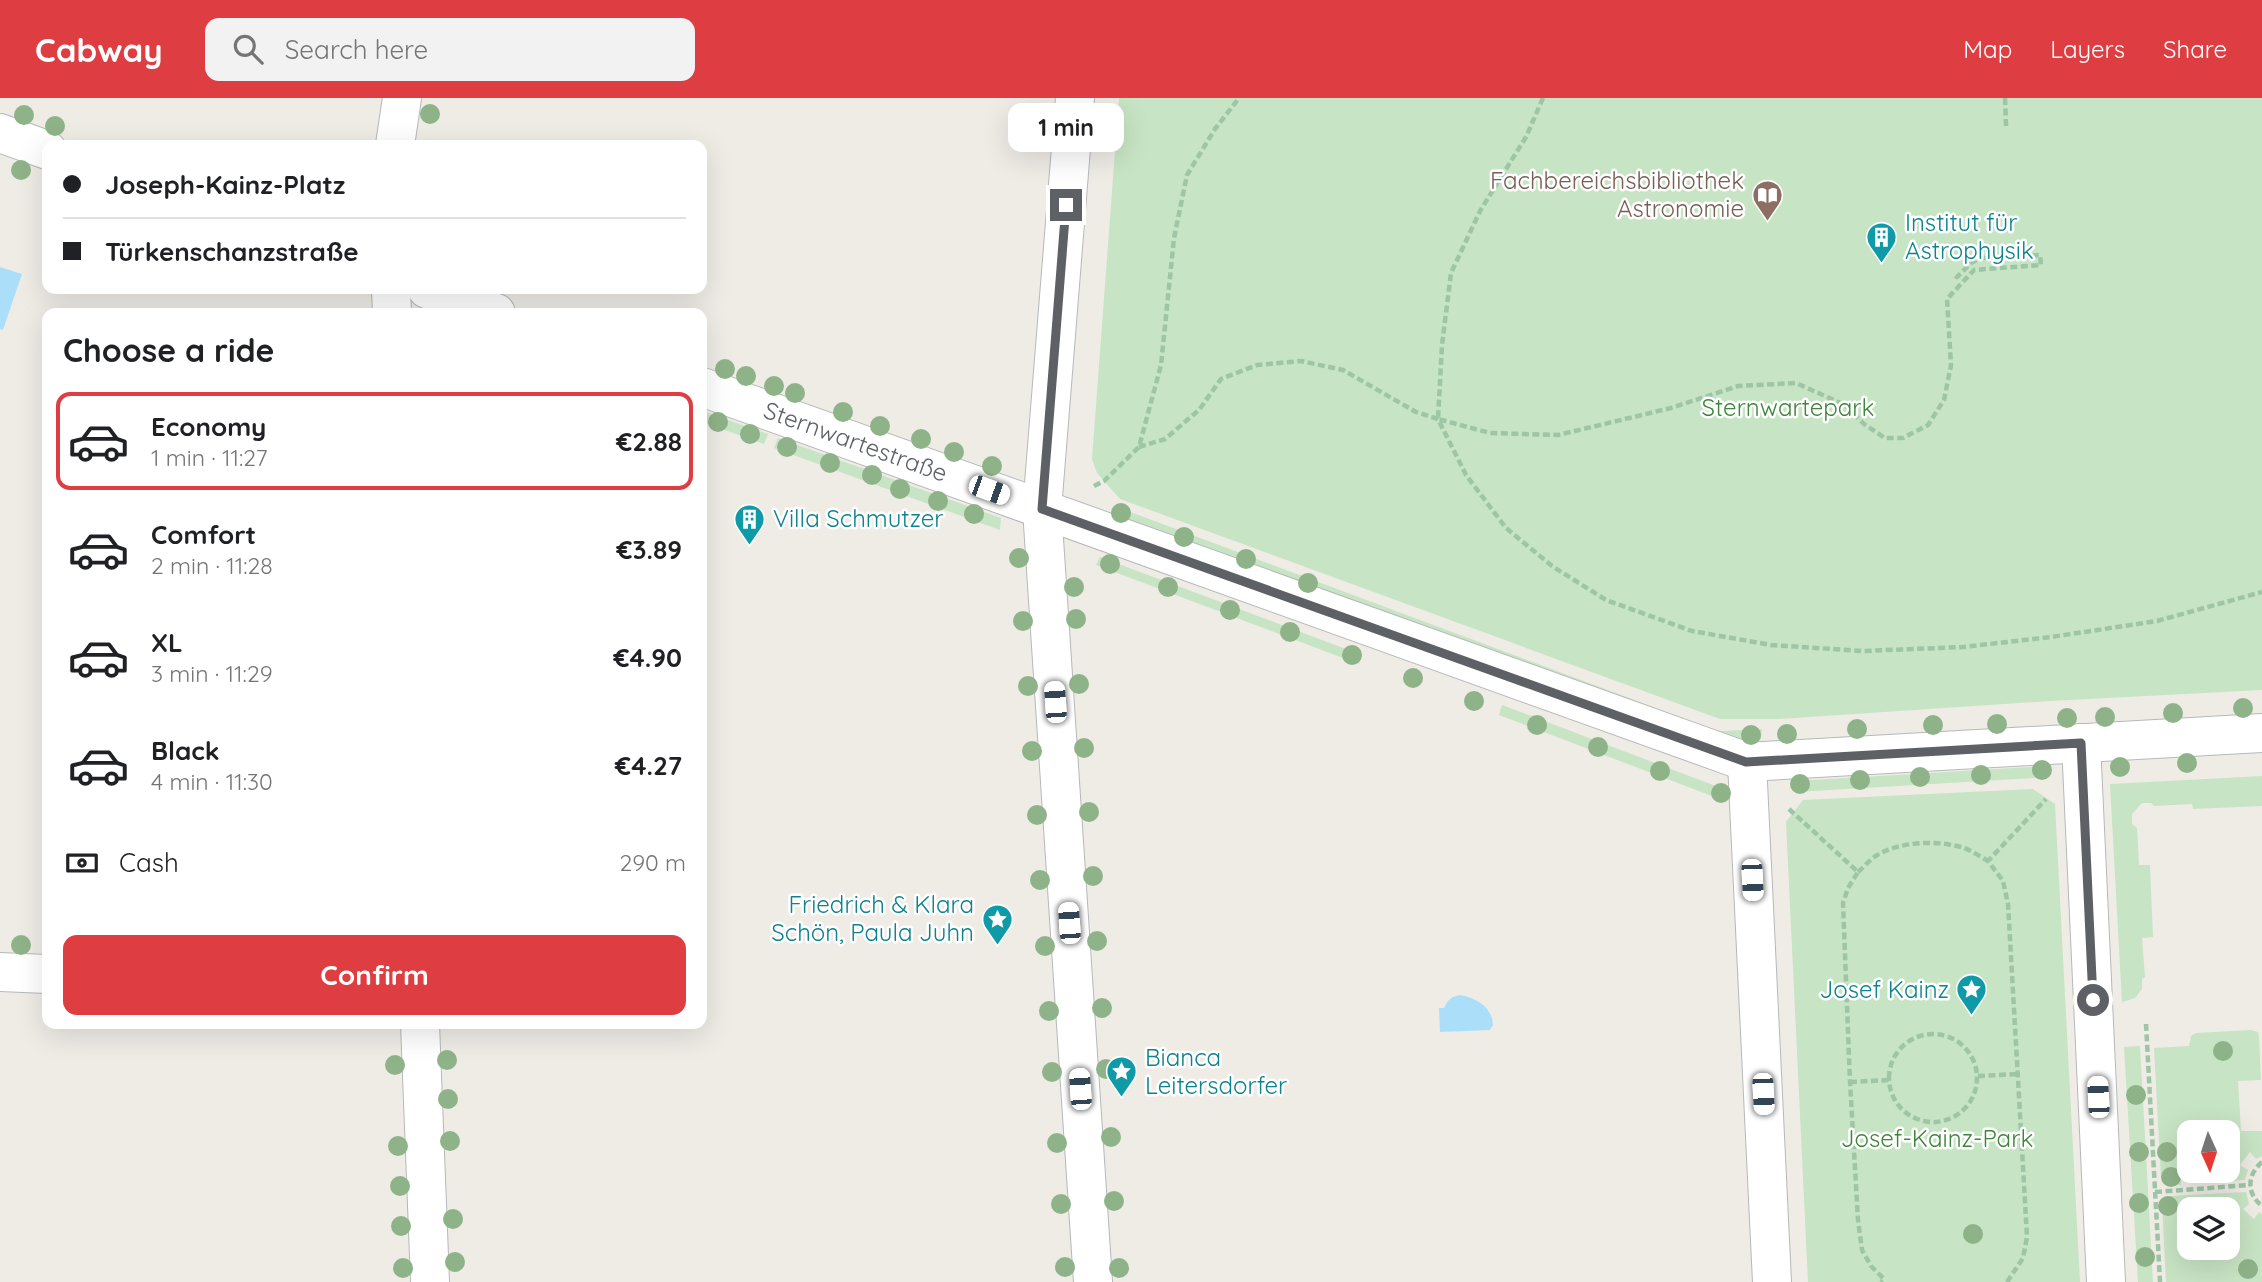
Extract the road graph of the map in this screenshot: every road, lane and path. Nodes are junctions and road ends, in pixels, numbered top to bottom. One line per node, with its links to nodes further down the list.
1 (402, 98): 8 (street)
2 (1075, 98): 16 (street)
3 (1239, 98): 15 (path)
4 (1543, 98): 14 (path)
5 (2005, 98): 6 (path)
6 (2006, 126)
7 (0, 133): 9 (street)
8 (396, 140)
9 (42, 148)
10 (1953, 274): 14 (path)
11 (441, 294): 12 (street)
12 (482, 308)
13 (707, 389): 16 (street, Sternwartestraße)
14 (1438, 419): 15 (path); 17 (path)
15 (1139, 447): 16 (path)
16 (1042, 509): 20 (street, Sternwartestraße); 39 (street)
17 (2262, 593)
18 (2262, 733): 19 (street, Sternwartestraße)
19 (2081, 743): 20 (street, Sternwartestraße); 42 (street)
20 (1746, 762): 40 (street)
21 (2052, 792): 23 (path)
22 (1784, 804): 24 (path)
23 (1988, 861): 24 (path); 29 (path)
24 (1858, 872): 32 (path)
25 (0, 972): 26 (street)
26 (42, 974)
27 (2146, 1024): 35 (path)
28 (420, 1029): 38 (street)
29 (2018, 1074): 30 (path); 41 (path)
30 (1978, 1076): 31 (path); 31 (path)
31 (1889, 1080): 32 (path)
32 (1850, 1082): 37 (path)
33 (2262, 1162): 34 (path)
34 (2250, 1185): 35 (path); 36 (path)
35 (2155, 1192): 43 (path)
36 (2262, 1206)
37 (1884, 1281)
38 (430, 1282)
39 (1093, 1282)
40 (1772, 1282)
41 (2007, 1282)
42 (2106, 1282)
43 (2160, 1282)

